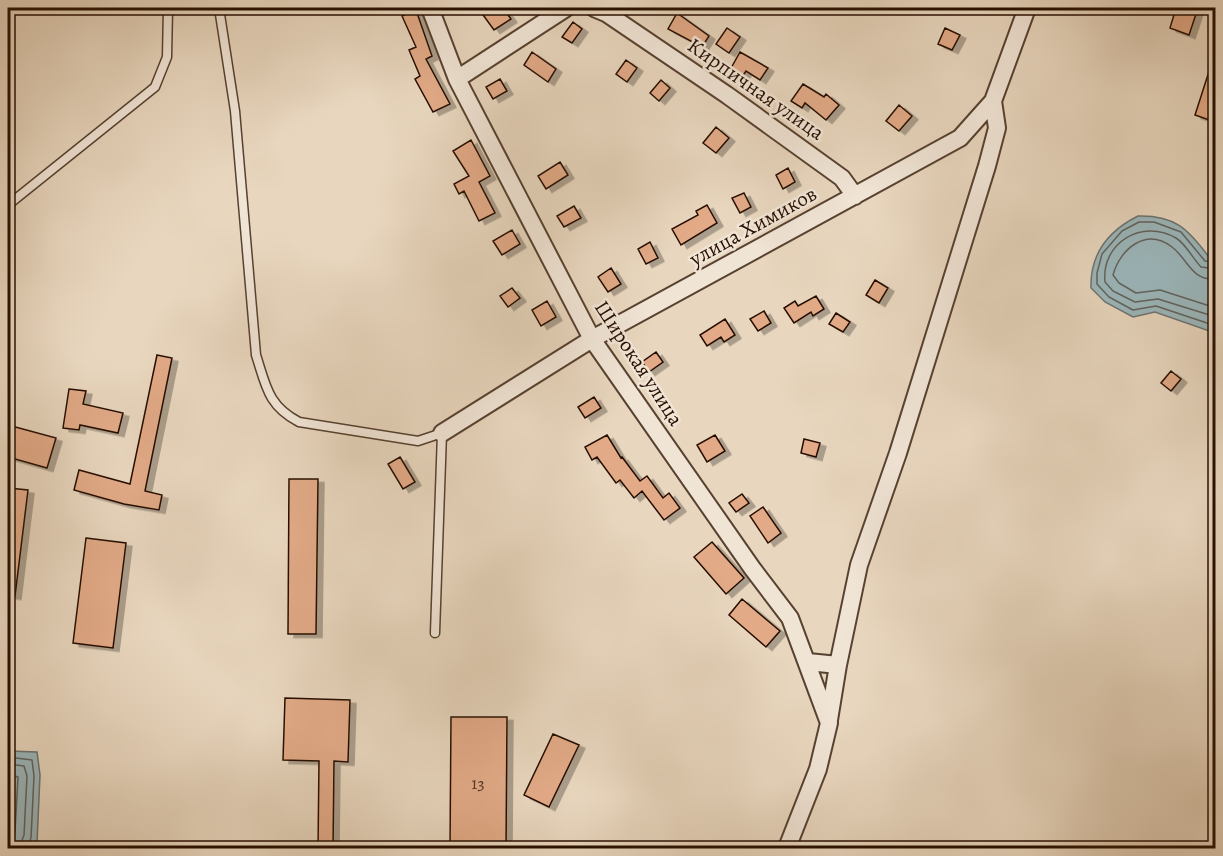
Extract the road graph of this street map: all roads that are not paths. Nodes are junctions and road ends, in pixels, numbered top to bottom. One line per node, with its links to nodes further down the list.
1 (168, 8): 10 (lane)
2 (219, 8): 12 (lane)
3 (430, 8): 7 (street, Широкая улица)
4 (566, 8): 7 (street)
5 (594, 8): 9 (street, Кирпичная улица)
6 (1027, 8): 8 (street, улица Химиков)
7 (457, 79): 11 (street, Широкая улица)
8 (993, 101): 9 (street, улица Химиков); 15 (street)
9 (855, 196): 11 (street, улица Химиков)
10 (8, 205)
11 (592, 339): 12 (street, улица Химиков); 14 (street, Широкая улица)
12 (442, 433): 13 (lane)
13 (435, 633)
14 (808, 662): 15 (street); 16 (street, Широкая улица)
15 (838, 665): 16 (street)
16 (829, 723): 17 (street)
17 (787, 849)

